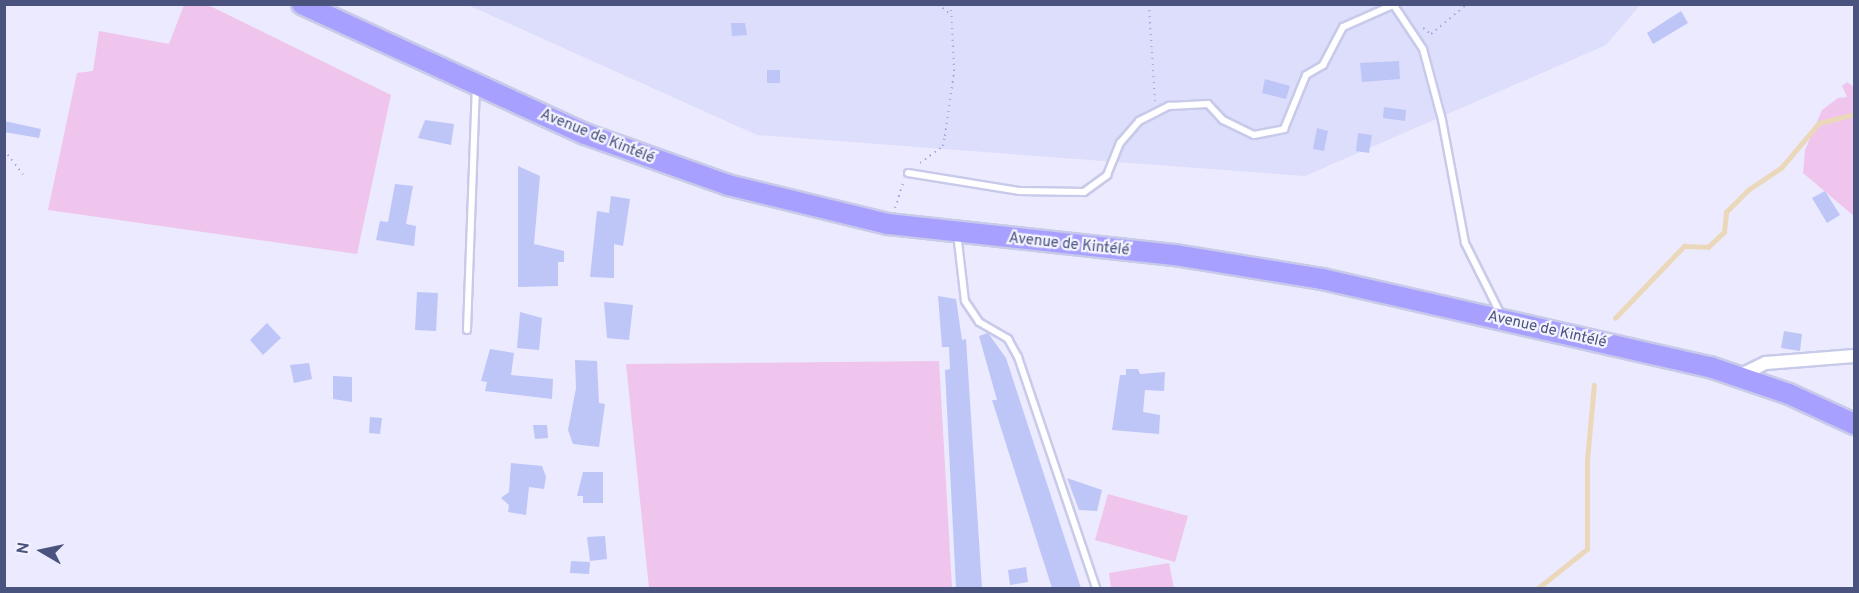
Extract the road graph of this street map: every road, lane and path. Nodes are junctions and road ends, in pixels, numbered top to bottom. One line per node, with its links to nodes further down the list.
1 (302, 4): 9 (main road, Avenue de Kintélé)
2 (938, 4): 7 (path)
3 (951, 4): 7 (path)
4 (1149, 4): 10 (path)
5 (1467, 4): 8 (path)
6 (1395, 6): 10 (lane); 16 (lane)
7 (951, 15): 12 (path)
8 (1422, 27)
9 (476, 87): 14 (main road, Avenue de Kintélé); 17 (lane)
10 (1155, 113): 12 (lane)
11 (4, 150): 13 (path)
12 (908, 173): 14 (path)
13 (23, 174)
14 (888, 224): 15 (main road, Avenue de Kintélé)
15 (957, 233): 16 (main road, Avenue de Kintélé); 21 (lane)
16 (1503, 320): 19 (main road, Avenue de Kintélé)
17 (467, 330)
18 (1854, 356): 19 (street)
19 (1741, 375): 20 (main road, Avenue de Kintélé)
20 (1854, 424)
21 (1096, 588)

